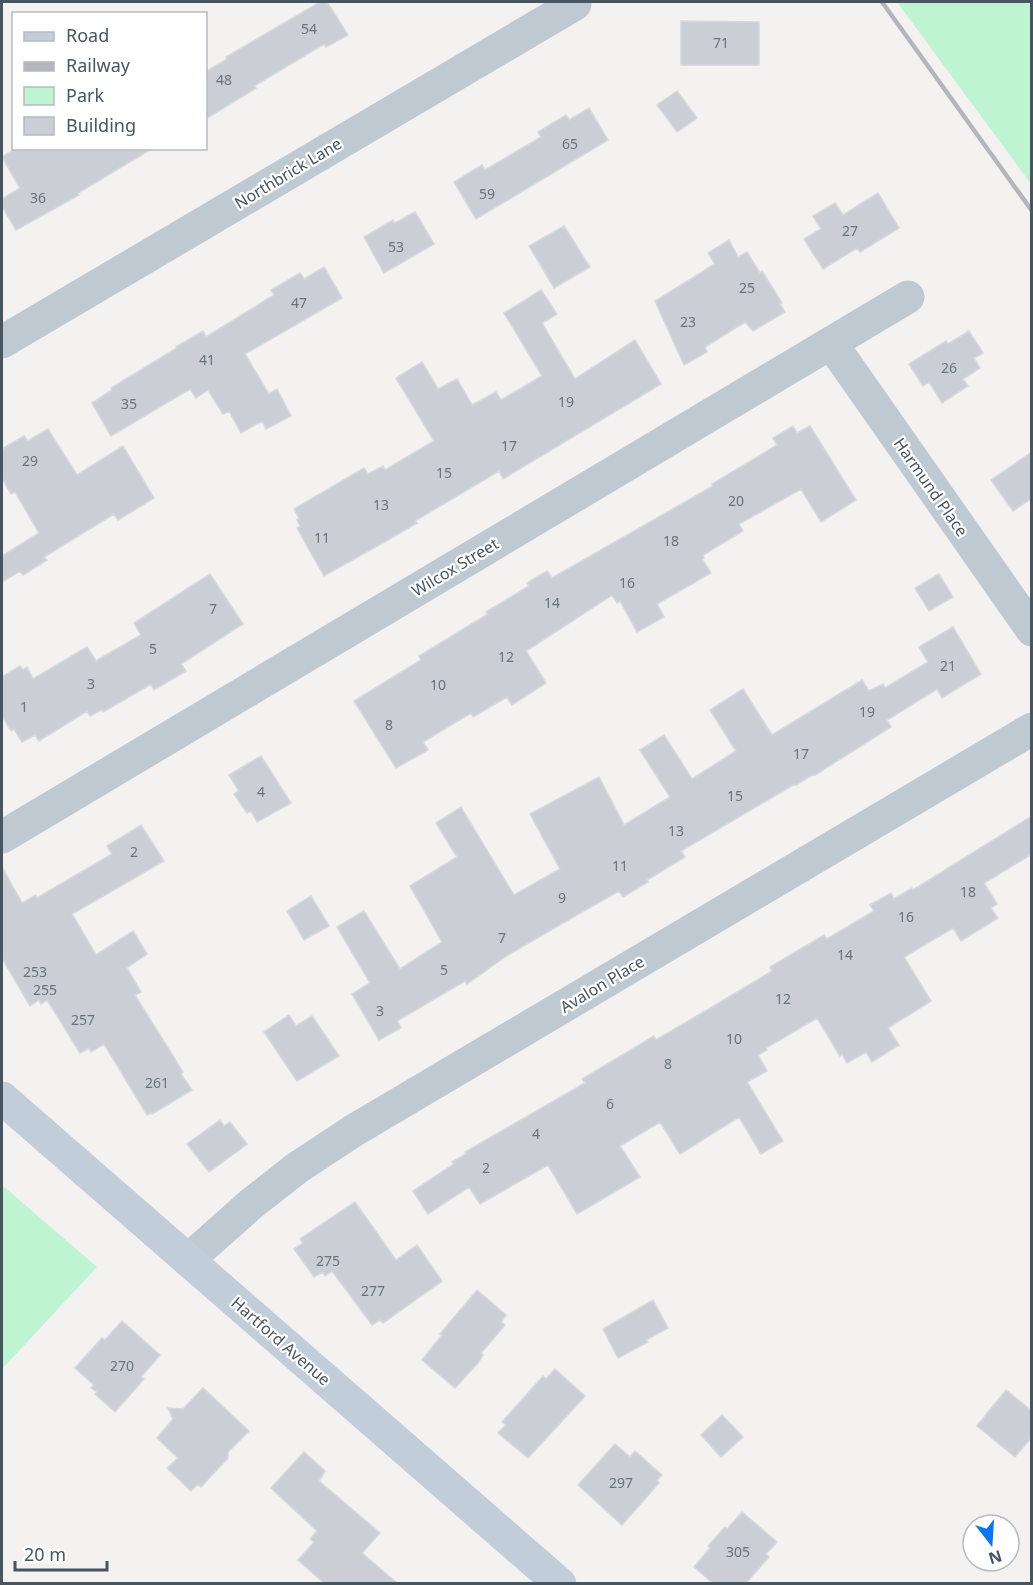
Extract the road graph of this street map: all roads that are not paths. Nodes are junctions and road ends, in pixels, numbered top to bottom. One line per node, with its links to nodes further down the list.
1 (575, 4): 3 (street, Northbrick Lane)
2 (908, 297): 4 (street, Wilcox Street)
3 (2, 342)
4 (831, 343): 5 (street, Harmund Place); 7 (street, Wilcox Street)
5 (1032, 630)
6 (1032, 729): 9 (street, Avalon Place)
7 (2, 837)
8 (2, 1098): 9 (street, Hartford Avenue)
9 (188, 1260): 10 (street, Hartford Avenue)
10 (560, 1584)

